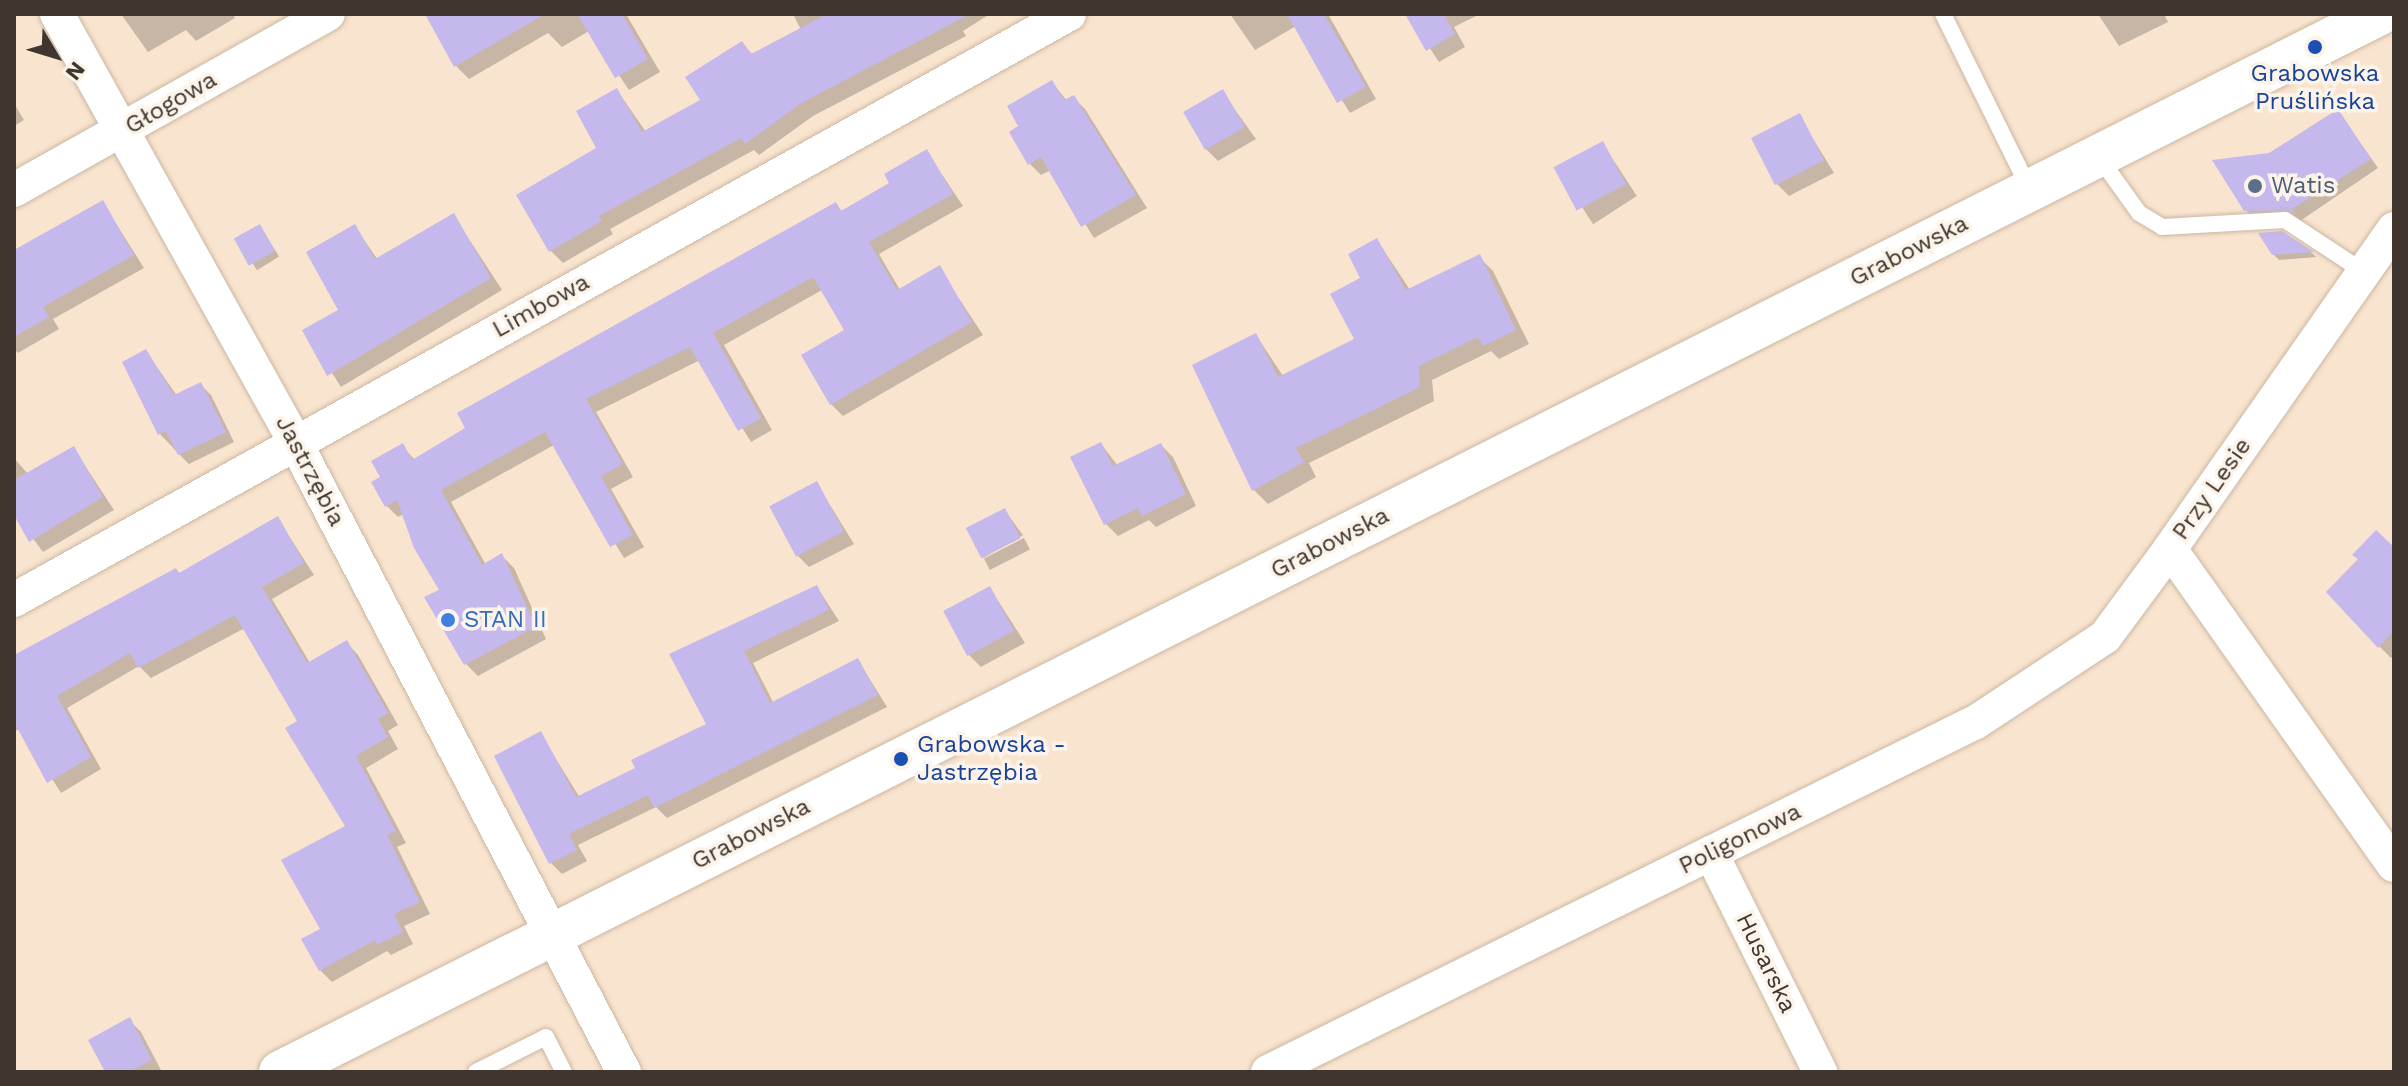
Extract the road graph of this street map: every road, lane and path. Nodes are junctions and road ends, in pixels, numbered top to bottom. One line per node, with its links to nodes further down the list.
1 (57, 14): 6 (street, Jastrzębia)
2 (328, 14): 6 (street, Głogowa)
3 (1069, 14): 12 (street, Limbowa)
4 (1943, 14): 9 (lane)
5 (2380, 14): 7 (street, Grabowska)
6 (123, 130): 8 (street, Głogowa); 12 (street, Jastrzębia)
7 (2098, 156): 9 (street, Grabowska); 11 (lane)
8 (14, 190)
9 (2030, 190): 17 (street, Grabowska)
10 (2394, 229): 11 (street, Przy Lesie)
11 (2364, 272): 13 (street, Przy Lesie)
12 (295, 442): 14 (street, Limbowa); 17 (street, Jastrzębia)
13 (2170, 549): 15 (street, Poligonowa); 16 (street, Przy Lesie)
14 (14, 600)
15 (1711, 853): 22 (street, Poligonowa); 23 (street, Husarska)
16 (2394, 865)
17 (555, 933): 18 (street, Grabowska); 21 (street, Jastrzębia)
18 (280, 1072)
19 (476, 1072): 20 (lane)
20 (564, 1072)
21 (624, 1072)
22 (1268, 1072)
23 (1820, 1072)

